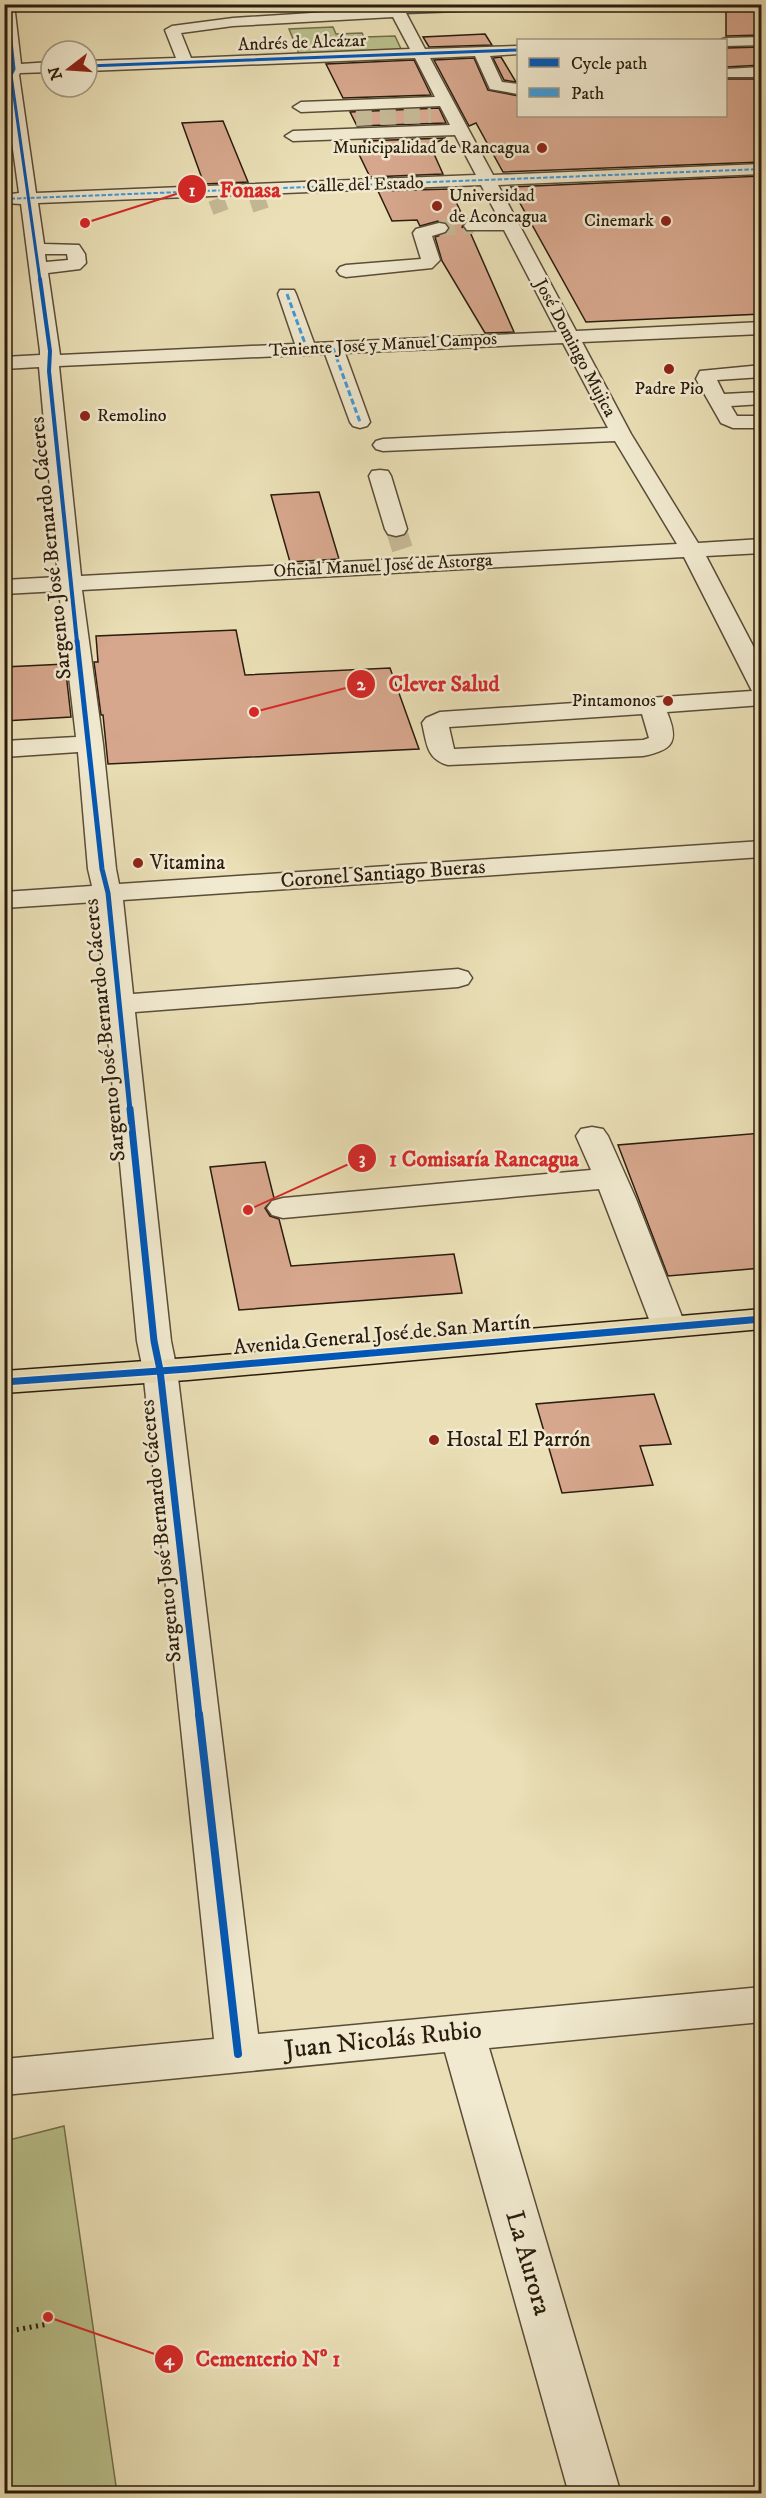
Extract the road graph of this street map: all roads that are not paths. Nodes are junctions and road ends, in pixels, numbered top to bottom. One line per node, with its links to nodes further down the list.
1 (7, 4): 16 (street, Sargento José Bernardo Cáceres)
2 (534, 4): 3 (street)
3 (397, 9): 5 (street); 10 (street, José Domingo Mujica)
4 (185, 14): 5 (street)
5 (216, 24): 11 (street)
6 (762, 41): 7 (street)
7 (727, 42)
8 (517, 50): 9 (street, Andrés de Alcázar)
9 (480, 51): 10 (street, Andrés de Alcázar); 13 (street)
10 (420, 54): 11 (street, Andrés de Alcázar); 21 (street, José Domingo Mujica)
11 (185, 62): 12 (street, Andrés de Alcázar)
12 (99, 66)
13 (488, 66): 14 (street); 19 (street)
14 (517, 66)
15 (39, 68): 16 (street)
16 (9, 69): 27 (street, Sargento José Bernardo Cáceres)
17 (762, 72): 18 (street)
18 (727, 73)
19 (517, 89)
20 (431, 115): 21 (street)
21 (453, 116): 22 (street); 23 (street); 24 (street); 26 (street, José Domingo Mujica)
22 (356, 118)
23 (314, 124)
24 (293, 136)
25 (762, 169): 26 (street, Calle del Estado)
26 (487, 180): 27 (street, Calle del Estado); 30 (street, José Domingo Mujica)
27 (16, 199): 40 (street, Sargento José Bernardo Cáceres)
28 (473, 226): 30 (street)
29 (439, 228): 34 (street)
30 (513, 230): 31 (street); 33 (street, José Domingo Mujica)
31 (538, 235)
32 (548, 253): 33 (street)
33 (525, 254): 37 (street, José Domingo Mujica)
34 (346, 271)
35 (287, 294): 39 (street)
36 (762, 328): 37 (street, Teniente José y Manuel Campos)
37 (569, 337): 38 (street, Teniente José y Manuel Campos); 47 (street, José Domingo Mujica)
38 (333, 348): 39 (street, Teniente José y Manuel Campos); 45 (street)
39 (307, 349): 40 (street, Teniente José y Manuel Campos)
40 (49, 361): 41 (street, Teniente José y Manuel Campos); 53 (street, Sargento José Bernardo Cáceres)
41 (4, 363)
42 (762, 371): 44 (street)
43 (762, 398): 44 (street)
44 (719, 400): 46 (street)
45 (360, 422)
46 (762, 422)
47 (621, 434): 48 (street); 52 (street, José Domingo Mujica)
48 (383, 445)
49 (380, 476): 50 (street)
50 (396, 529)
51 (762, 546): 52 (street, Oficial Manuel José de Astorga)
52 (691, 549): 53 (street, Oficial Manuel José de Astorga); 55 (street, José Domingo Mujica)
53 (71, 584): 54 (street, Oficial Manuel José de Astorga); 58 (street, Sargento José Bernardo Cáceres)
54 (4, 587)
55 (762, 688)
56 (762, 698): 57 (street)
57 (652, 706): 57 (street)
58 (90, 744): 59 (street); 61 (street, Sargento José Bernardo Cáceres)
59 (4, 749)
60 (762, 849): 61 (street, Coronel Santiago Bueras)
61 (108, 893): 62 (street, Coronel Santiago Bueras); 64 (street, Sargento José Bernardo Cáceres)
62 (4, 900)
63 (458, 978): 64 (street)
64 (120, 1004): 70 (street, Sargento José Bernardo Cáceres)
65 (592, 1136): 66 (street)
66 (611, 1179): 67 (street); 69 (street)
67 (283, 1209)
68 (762, 1319): 69 (main road, Avenida General José de San Martín)
69 (669, 1327): 70 (main road, Avenida General José de San Martín)
70 (159, 1370): 71 (main road, Avenida General José de San Martín); 74 (street, Sargento José Bernardo Cáceres)
71 (4, 1382)
72 (762, 2004): 73 (street, Juan Nicolás Rubio)
73 (462, 2032): 74 (street, Juan Nicolás Rubio); 76 (street, La Aurora)
74 (238, 2054): 75 (street, Juan Nicolás Rubio)
75 (4, 2077)
76 (595, 2493)

